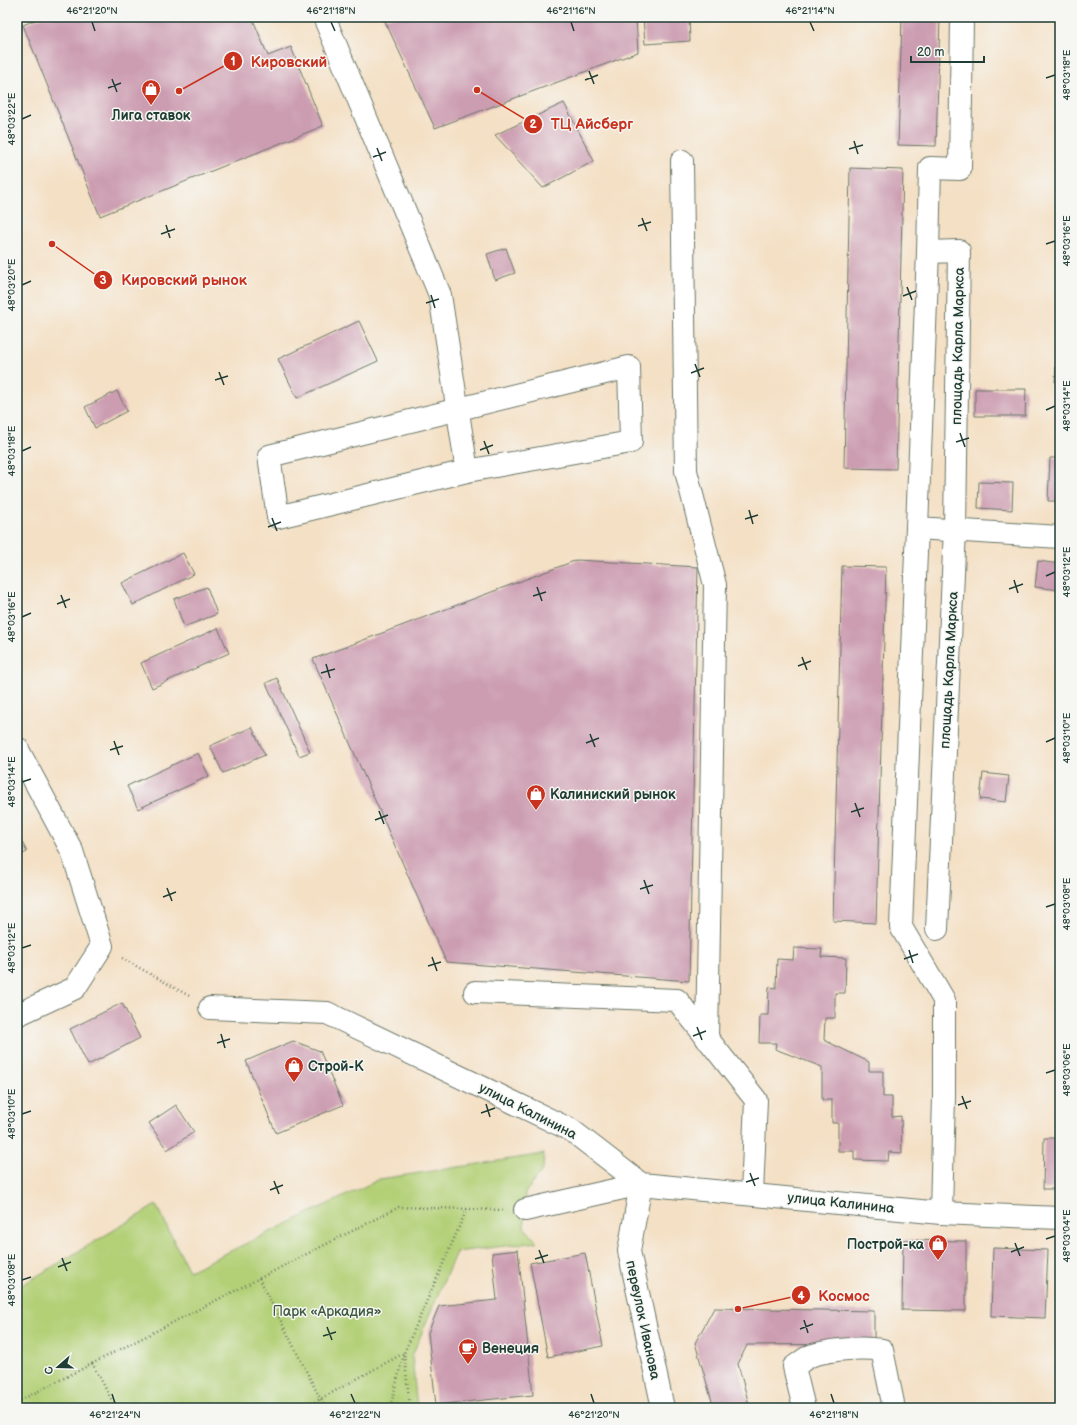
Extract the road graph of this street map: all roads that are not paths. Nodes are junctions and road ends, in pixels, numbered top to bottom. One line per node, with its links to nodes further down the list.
1 (324, 17): 5 (street)
2 (962, 17): 4 (street)
3 (682, 161): 15 (street)
4 (928, 252): 7 (street); 8 (street, площадь Карла Маркса)
5 (458, 409): 6 (street); 6 (street); 6 (street)
6 (468, 471)
7 (917, 528): 8 (street); 19 (street)
8 (955, 529): 9 (street); 11 (street, площадь Карла Маркса)
9 (1060, 537)
10 (17, 748): 14 (street)
11 (937, 929)
12 (475, 992): 15 (street)
13 (210, 1008): 16 (street, улица Калинина)
14 (17, 1015)
15 (707, 1039): 17 (street)
16 (641, 1184): 17 (street, улица Калинина); 18 (street); 21 (street, переулок Иванова)
17 (752, 1194): 19 (street, улица Калинина)
18 (525, 1210)
19 (941, 1213): 20 (street, улица Калинина)
20 (1060, 1218)
21 (663, 1408)
22 (804, 1408): 23 (street)
23 (891, 1408)

